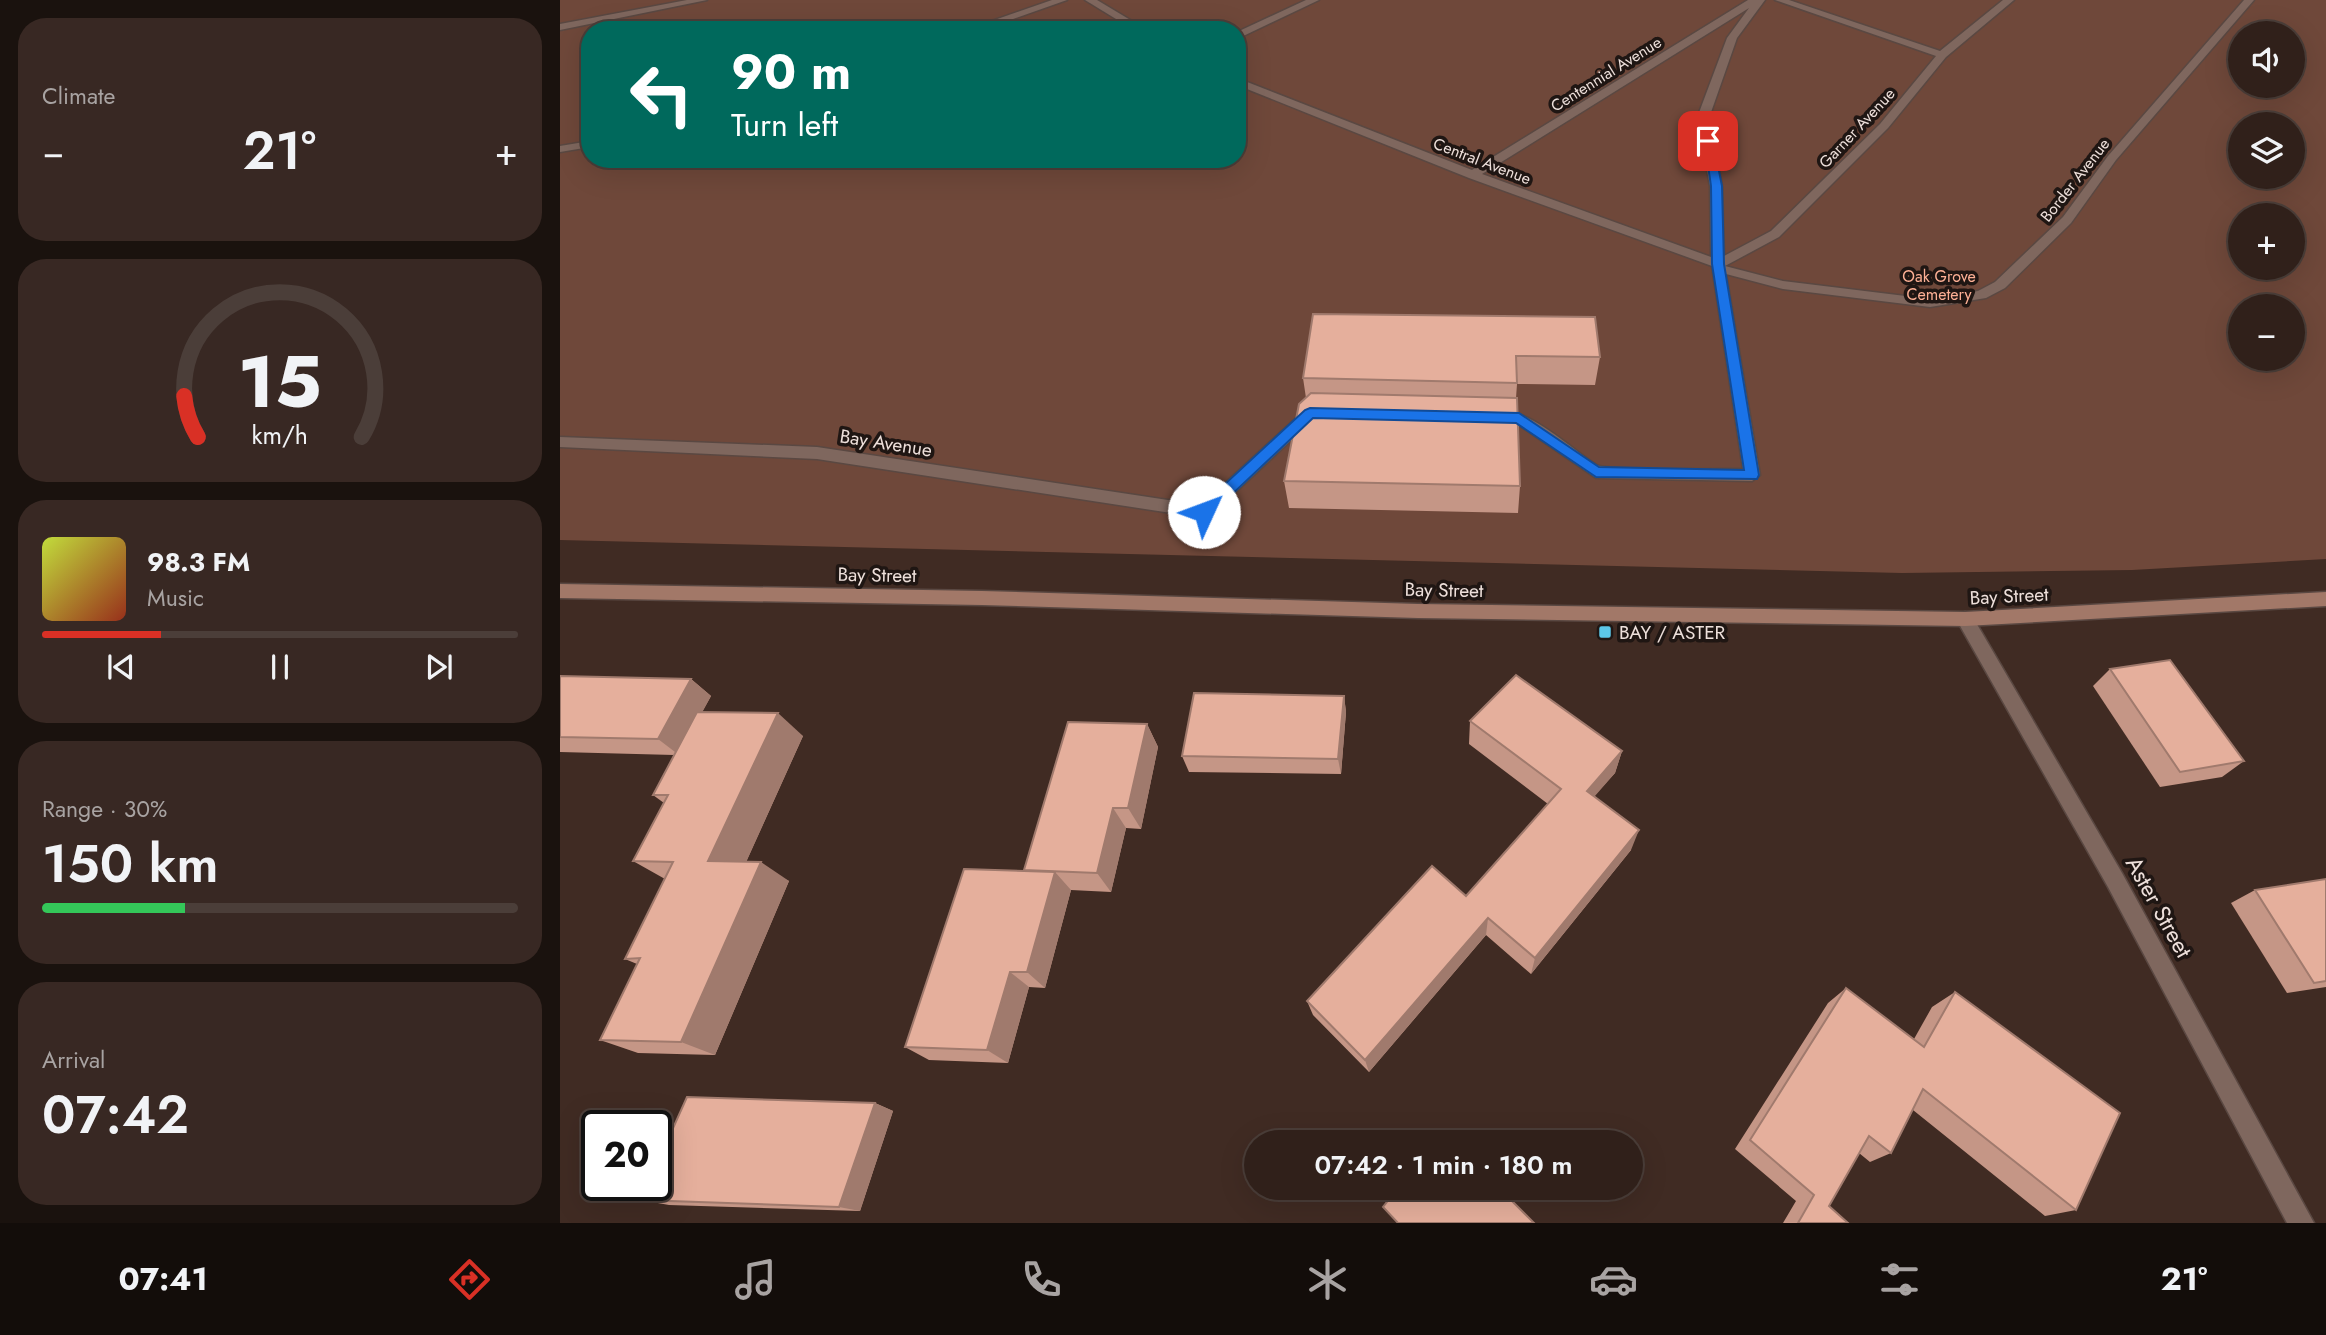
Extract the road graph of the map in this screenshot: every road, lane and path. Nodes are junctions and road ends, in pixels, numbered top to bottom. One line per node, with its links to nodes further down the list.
1 (702, 0): 9 (street)
2 (1062, 0): 10 (street)
3 (1090, 0): 11 (street)
4 (1314, 0): 14 (street)
5 (1758, 0): 19 (street, Centennial Avenue); 20 (street)
6 (1780, 0): 15 (street)
7 (2009, 0): 15 (street, Garner Avenue)
8 (2249, 0): 20 (street, Border Avenue)
9 (592, 21)
10 (998, 21)
11 (1126, 21)
12 (581, 23): 13 (street)
13 (560, 27)
14 (1246, 32)
15 (1942, 55): 20 (street, Garner Avenue)
16 (1246, 86): 19 (street, Central Avenue)
17 (581, 146): 18 (street)
18 (560, 149)
19 (1473, 175): 20 (street, Central Avenue)
20 (1718, 266): 22 (street)
21 (1324, 414): 23 (street, Bay Avenue)
22 (1478, 417)
23 (560, 442)
24 (560, 591): 26 (main road, Bay Street)
25 (2326, 599): 26 (main road, Bay Street)
26 (1965, 619): 27 (street, Aster Street)
27 (2301, 1223)

